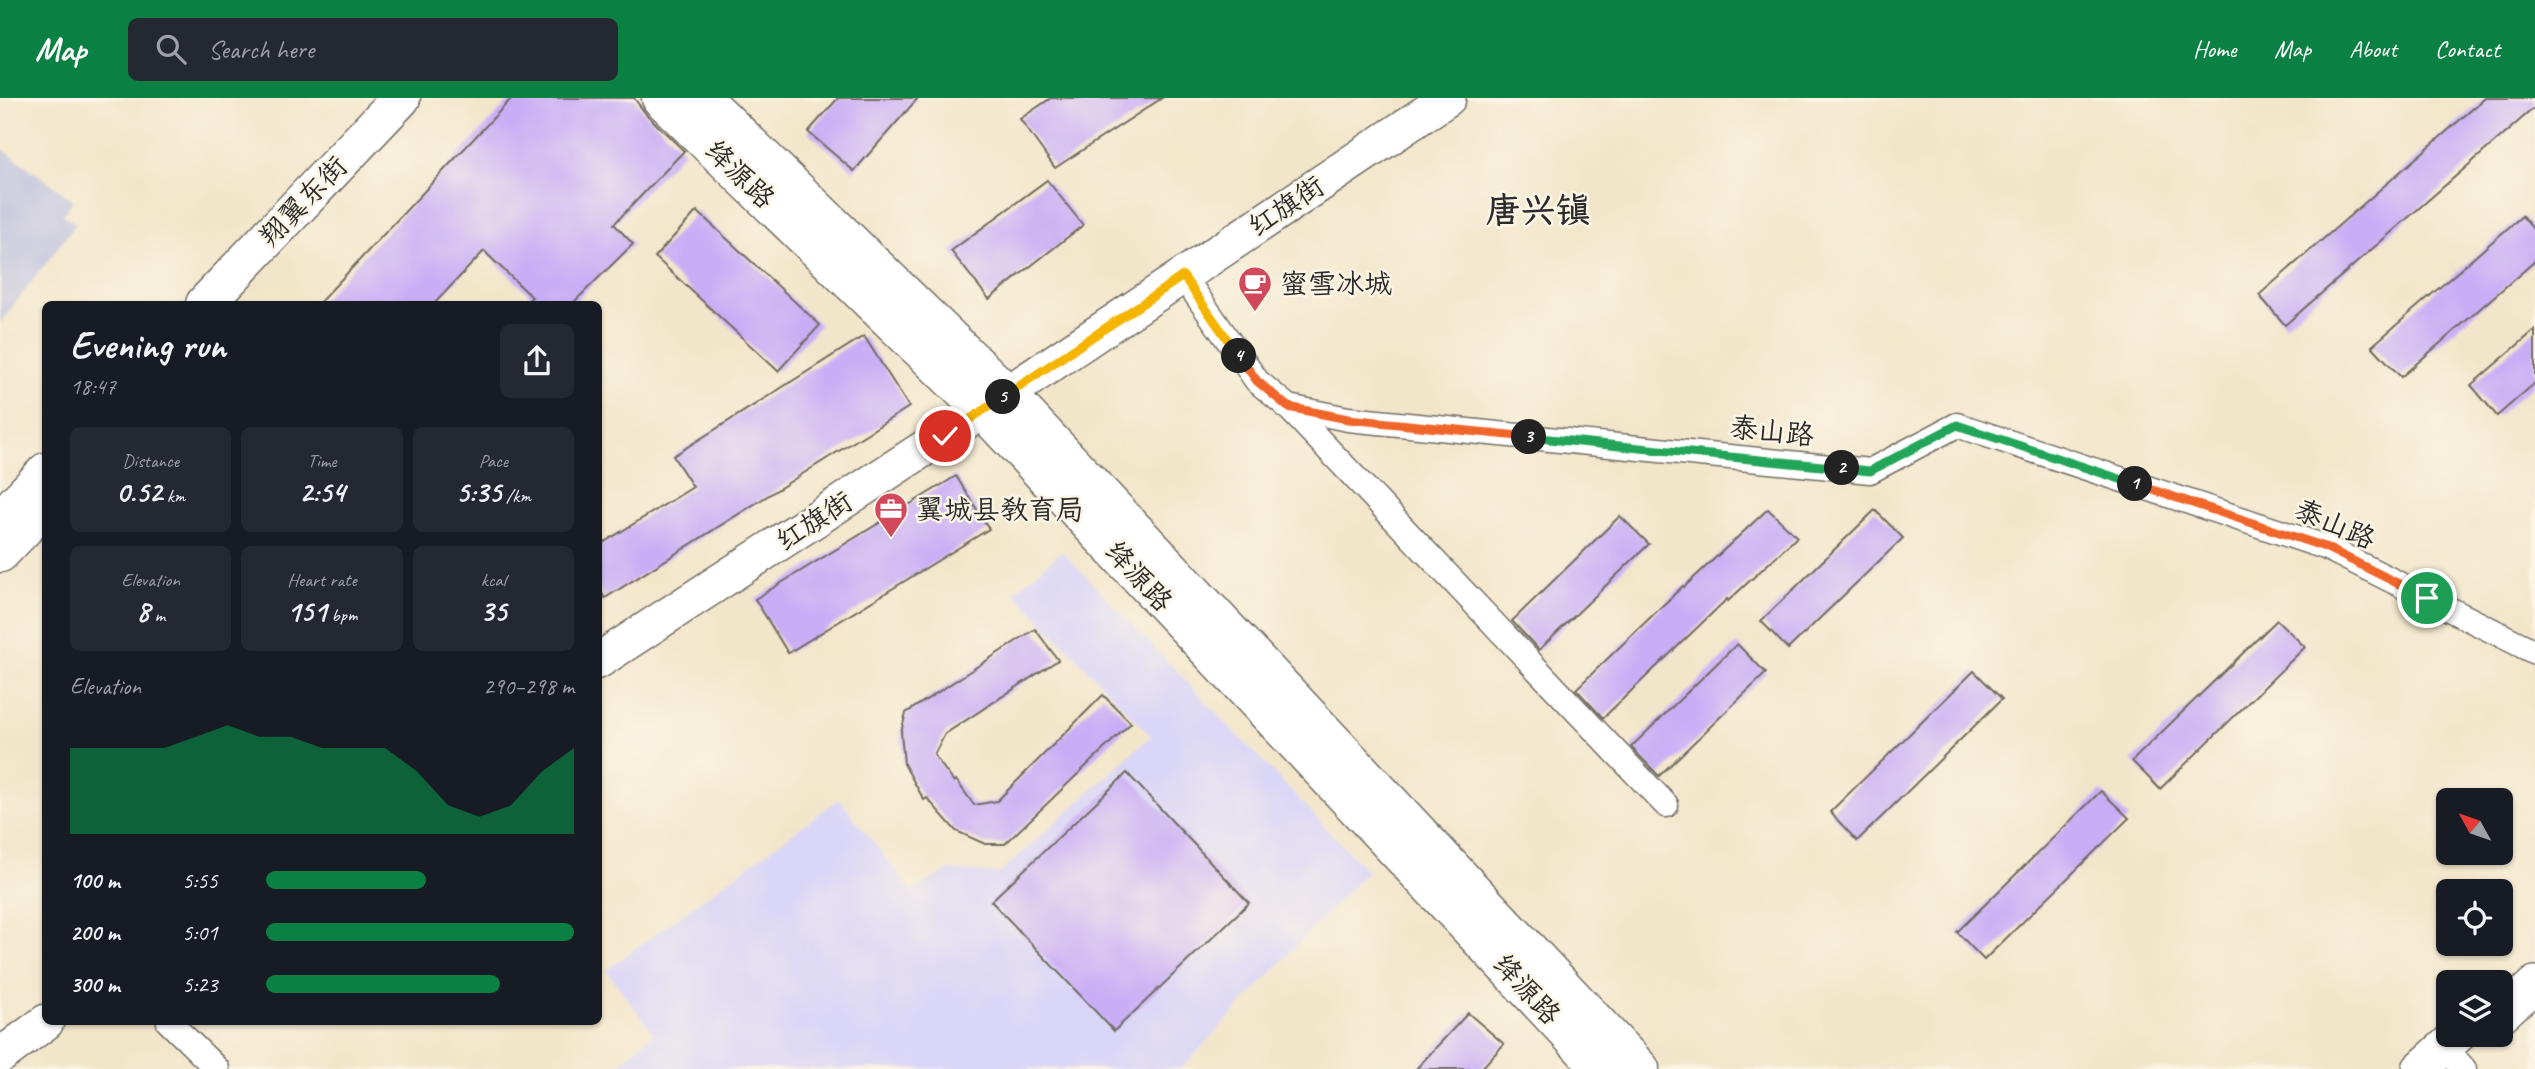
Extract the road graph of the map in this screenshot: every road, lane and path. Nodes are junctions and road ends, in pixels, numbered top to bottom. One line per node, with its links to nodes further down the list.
1 (401, 98): 8 (main road, 翔翼东街)
2 (429, 98): 9 (main road, 翔翼东街)
3 (661, 98): 10 (main road, 绛源路)
4 (702, 98): 10 (main road, 绛源路)
5 (1413, 98): 10 (main road, 红旗街)
6 (1448, 98): 7 (main road, 红旗街)
7 (1183, 276): 10 (main road, 红旗街); 11 (street, 泰山路)
8 (208, 301)
9 (237, 301)
10 (989, 396): 16 (main road, 红旗街); 18 (main road, 红旗街); 32 (main road, 绛源路); 33 (main road, 绛源路)
11 (1288, 407): 17 (street, 泰山路); 19 (street)
12 (42, 476): 14 (main road)
13 (42, 509): 15 (main road)
14 (0, 520)
15 (0, 553)
16 (602, 638)
17 (2535, 652)
18 (602, 658)
19 (1666, 805)
20 (2535, 965): 22 (main road)
21 (2535, 984): 23 (main road)
22 (2513, 985)
23 (2513, 1004)
24 (42, 1005): 27 (main road)
25 (42, 1025): 29 (main road)
26 (172, 1025): 31 (street)
27 (0, 1034)
28 (2462, 1047): 30 (main road)
29 (0, 1056)
30 (2447, 1058)
31 (217, 1069)
32 (1602, 1069)
33 (1640, 1069)

